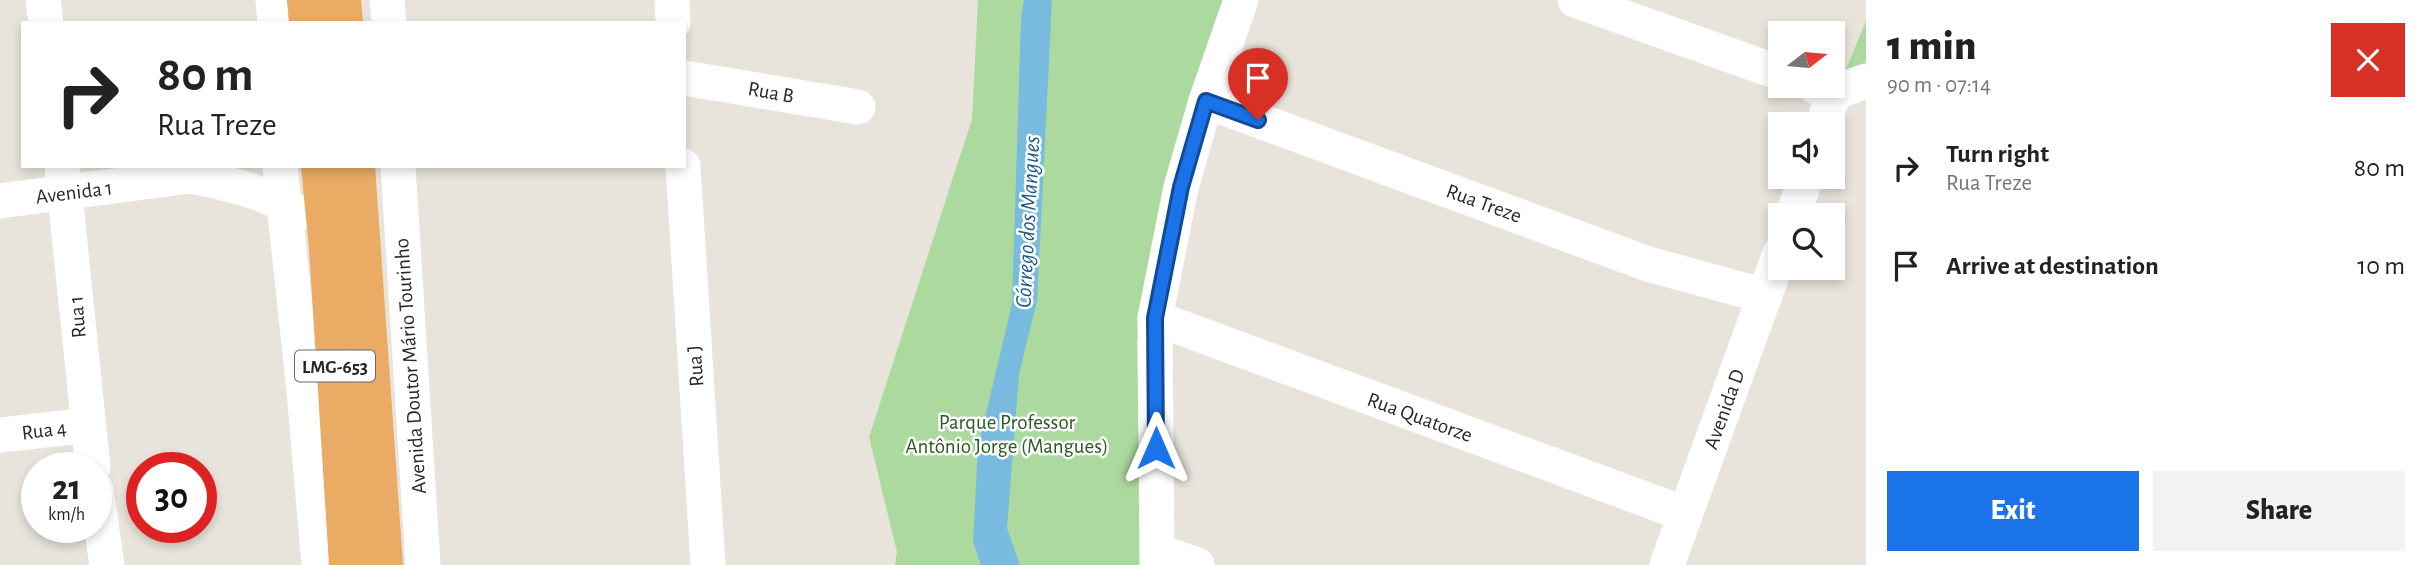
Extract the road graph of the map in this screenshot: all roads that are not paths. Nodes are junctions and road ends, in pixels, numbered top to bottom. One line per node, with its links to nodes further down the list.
1 (43, 0): 9 (street)
2 (273, 0): 10 (street)
3 (306, 0): 11 (highway)
4 (342, 0): 12 (highway)
5 (387, 0): 13 (street)
6 (672, 0): 14 (street)
7 (1241, 0): 17 (street)
8 (1575, 0): 15 (street)
9 (46, 21)
10 (275, 21)
11 (308, 21)
12 (344, 21)
13 (389, 21)
14 (673, 21)
15 (1768, 70)
16 (686, 78): 18 (street, Rua B)
17 (1206, 101): 30 (street, Rua Treze); 31 (street)
18 (858, 107)
19 (280, 168): 27 (street)
20 (320, 168): 28 (highway, LMG-653)
21 (356, 168): 41 (highway, Avenida Doutor Mário Tourinho / LMG-653)
22 (398, 168): 42 (street, Avenida Doutor Mário Tourinho)
23 (683, 168): 43 (street, Rua J)
24 (201, 171): 25 (street, Avenida 1); 27 (street, Avenida 1)
25 (64, 180): 26 (street, Avenida 1); 32 (street, Rua 1)
26 (0, 201)
27 (283, 203): 28 (street, Avenida 1); 39 (street)
28 (328, 248): 40 (highway, LMG-653)
29 (1771, 280): 30 (street, Avenida D)
30 (1765, 296): 35 (street, Avenida D)
31 (1155, 318): 35 (street, Rua Quatorze); 37 (street)
32 (88, 425): 33 (street, Rua 4); 34 (street, Rua 1)
33 (0, 435)
34 (91, 452)
35 (1685, 514): 45 (street, Avenida D)
36 (104, 543): 38 (street)
37 (1157, 558): 44 (street)
38 (107, 565)
39 (319, 565)
40 (348, 565)
41 (384, 565)
42 (423, 565)
43 (708, 565)
44 (1197, 565)
45 (1667, 565)

